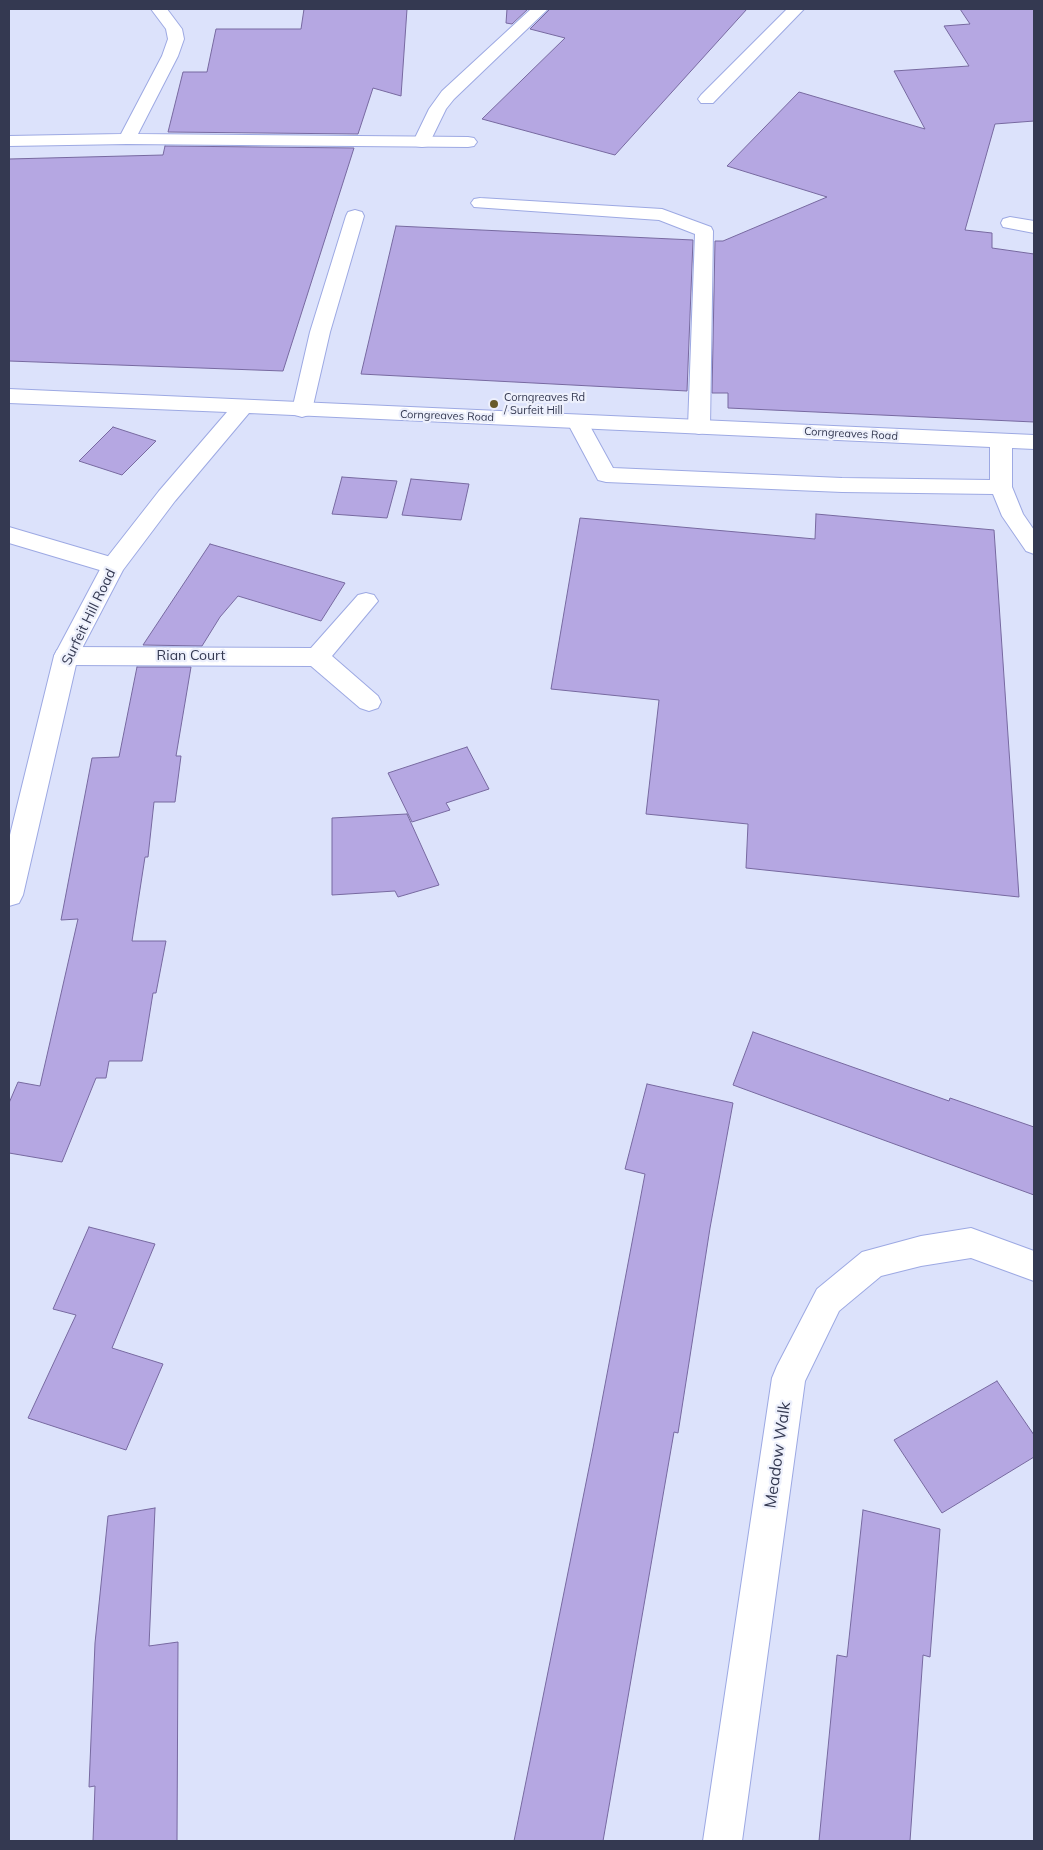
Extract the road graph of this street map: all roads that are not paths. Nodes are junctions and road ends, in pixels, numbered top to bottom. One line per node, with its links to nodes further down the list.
1 (159, 9): 5 (street)
2 (540, 9): 7 (street)
3 (796, 9): 4 (street)
4 (707, 99)
5 (127, 139): 6 (street); 7 (street)
6 (9, 142)
7 (422, 142): 8 (street)
8 (468, 142)
9 (480, 203): 17 (street)
10 (355, 216): 15 (street)
11 (1010, 224): 12 (street)
12 (1034, 227)
13 (9, 396): 14 (street, Corngreaves Road)
14 (242, 407): 15 (street, Corngreaves Road); 23 (street, Surfeit Hill Road)
15 (302, 410): 16 (street, Corngreaves Road)
16 (578, 422): 17 (street, Corngreaves Road); 20 (street)
17 (699, 427): 18 (street, Corngreaves Road)
18 (1001, 441): 19 (street, Corngreaves Road); 20 (street)
19 (1034, 442)
20 (1001, 487): 22 (street)
21 (9, 535): 23 (street)
22 (1034, 546)
23 (113, 566): 25 (street, Surfeit Hill Road)
24 (366, 601): 26 (street)
25 (66, 656): 26 (street, Rian Court); 28 (street, Surfeit Hill Road)
26 (316, 656): 27 (street)
27 (369, 702)
28 (9, 895)
29 (1034, 1266): 30 (street, Meadow Walk)
30 (722, 1841)

